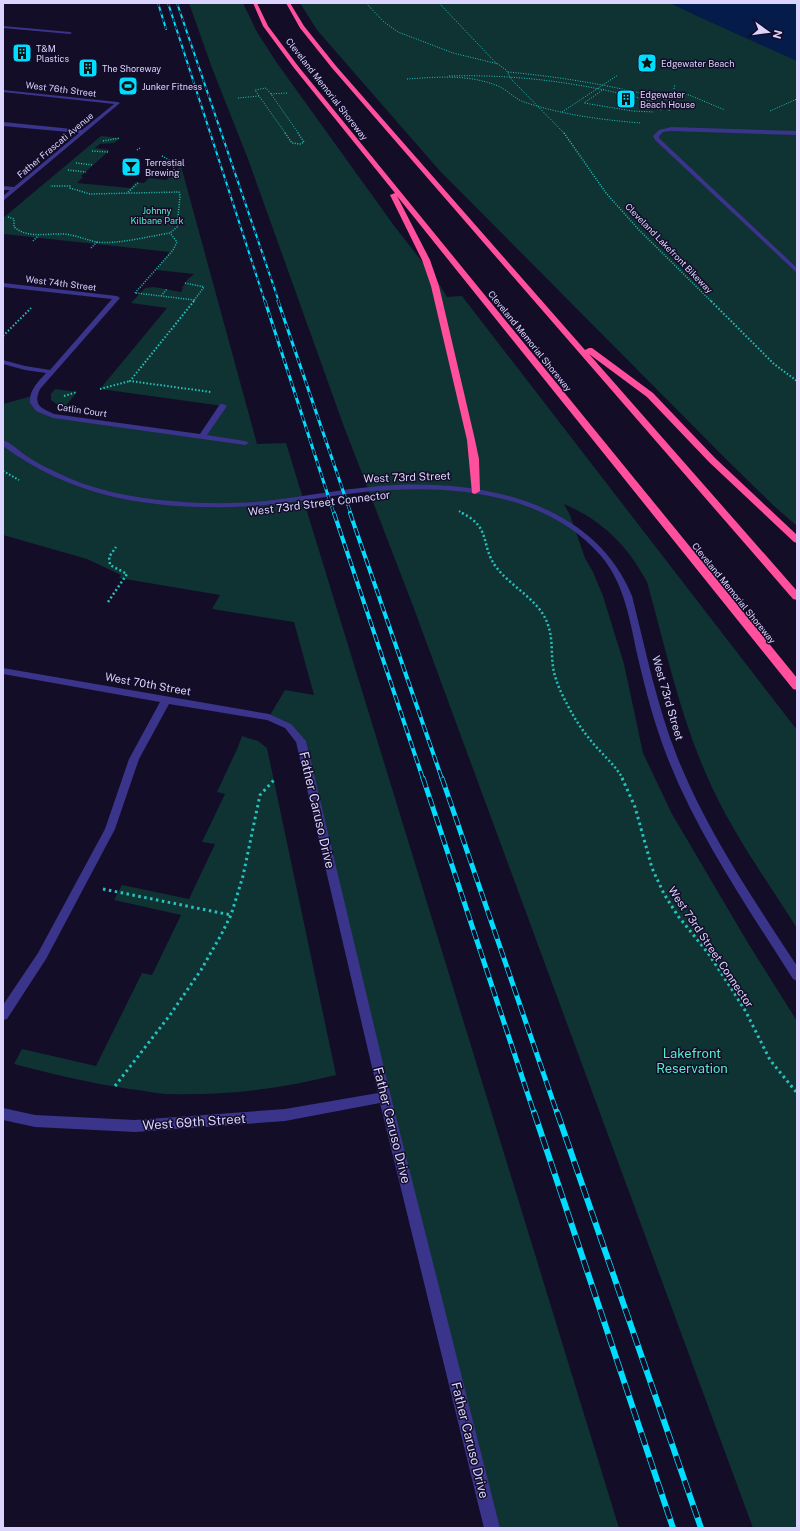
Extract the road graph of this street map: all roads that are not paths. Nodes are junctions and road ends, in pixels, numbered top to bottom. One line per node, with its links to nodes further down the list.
1 (255, 3): 10 (highway, Cleveland Memorial Shoreway)
2 (288, 3): 17 (highway, Cleveland Memorial Shoreway)
3 (3, 27): 4 (street)
4 (70, 32)
5 (3, 90): 6 (street, West 76th Street)
6 (118, 103): 8 (street, Father Frascati Avenue)
7 (3, 124): 8 (street)
8 (84, 132): 12 (street, Father Frascati Avenue)
9 (797, 133): 14 (street)
10 (384, 176): 24 (highway); 28 (highway, Cleveland Memorial Shoreway)
11 (3, 188): 12 (street)
12 (15, 189): 13 (street, Father Frascati Avenue)
13 (3, 199)
14 (797, 271)
15 (3, 285): 16 (street, West 74th Street)
16 (117, 298): 19 (street, Catlin Court)
17 (570, 336): 25 (highway); 26 (highway, Cleveland Memorial Shoreway)
18 (3, 362): 19 (street)
19 (51, 372): 21 (street, Catlin Court)
20 (223, 406): 21 (street)
21 (202, 437): 23 (street, Catlin Court)
22 (3, 442): 24 (street, West 73rd Street)
23 (245, 443)
24 (475, 490): 31 (street, West 73rd Street)
25 (797, 540)
26 (797, 597)
27 (3, 671): 29 (street, West 70th Street)
28 (797, 686)
29 (166, 700): 30 (street, West 70th Street); 32 (street)
30 (288, 726): 33 (street, Father Caruso Drive)
31 (797, 976)
32 (3, 1015)
33 (385, 1097): 34 (street, West 69th Street); 35 (street, Father Caruso Drive)
34 (3, 1114)
35 (492, 1528)

